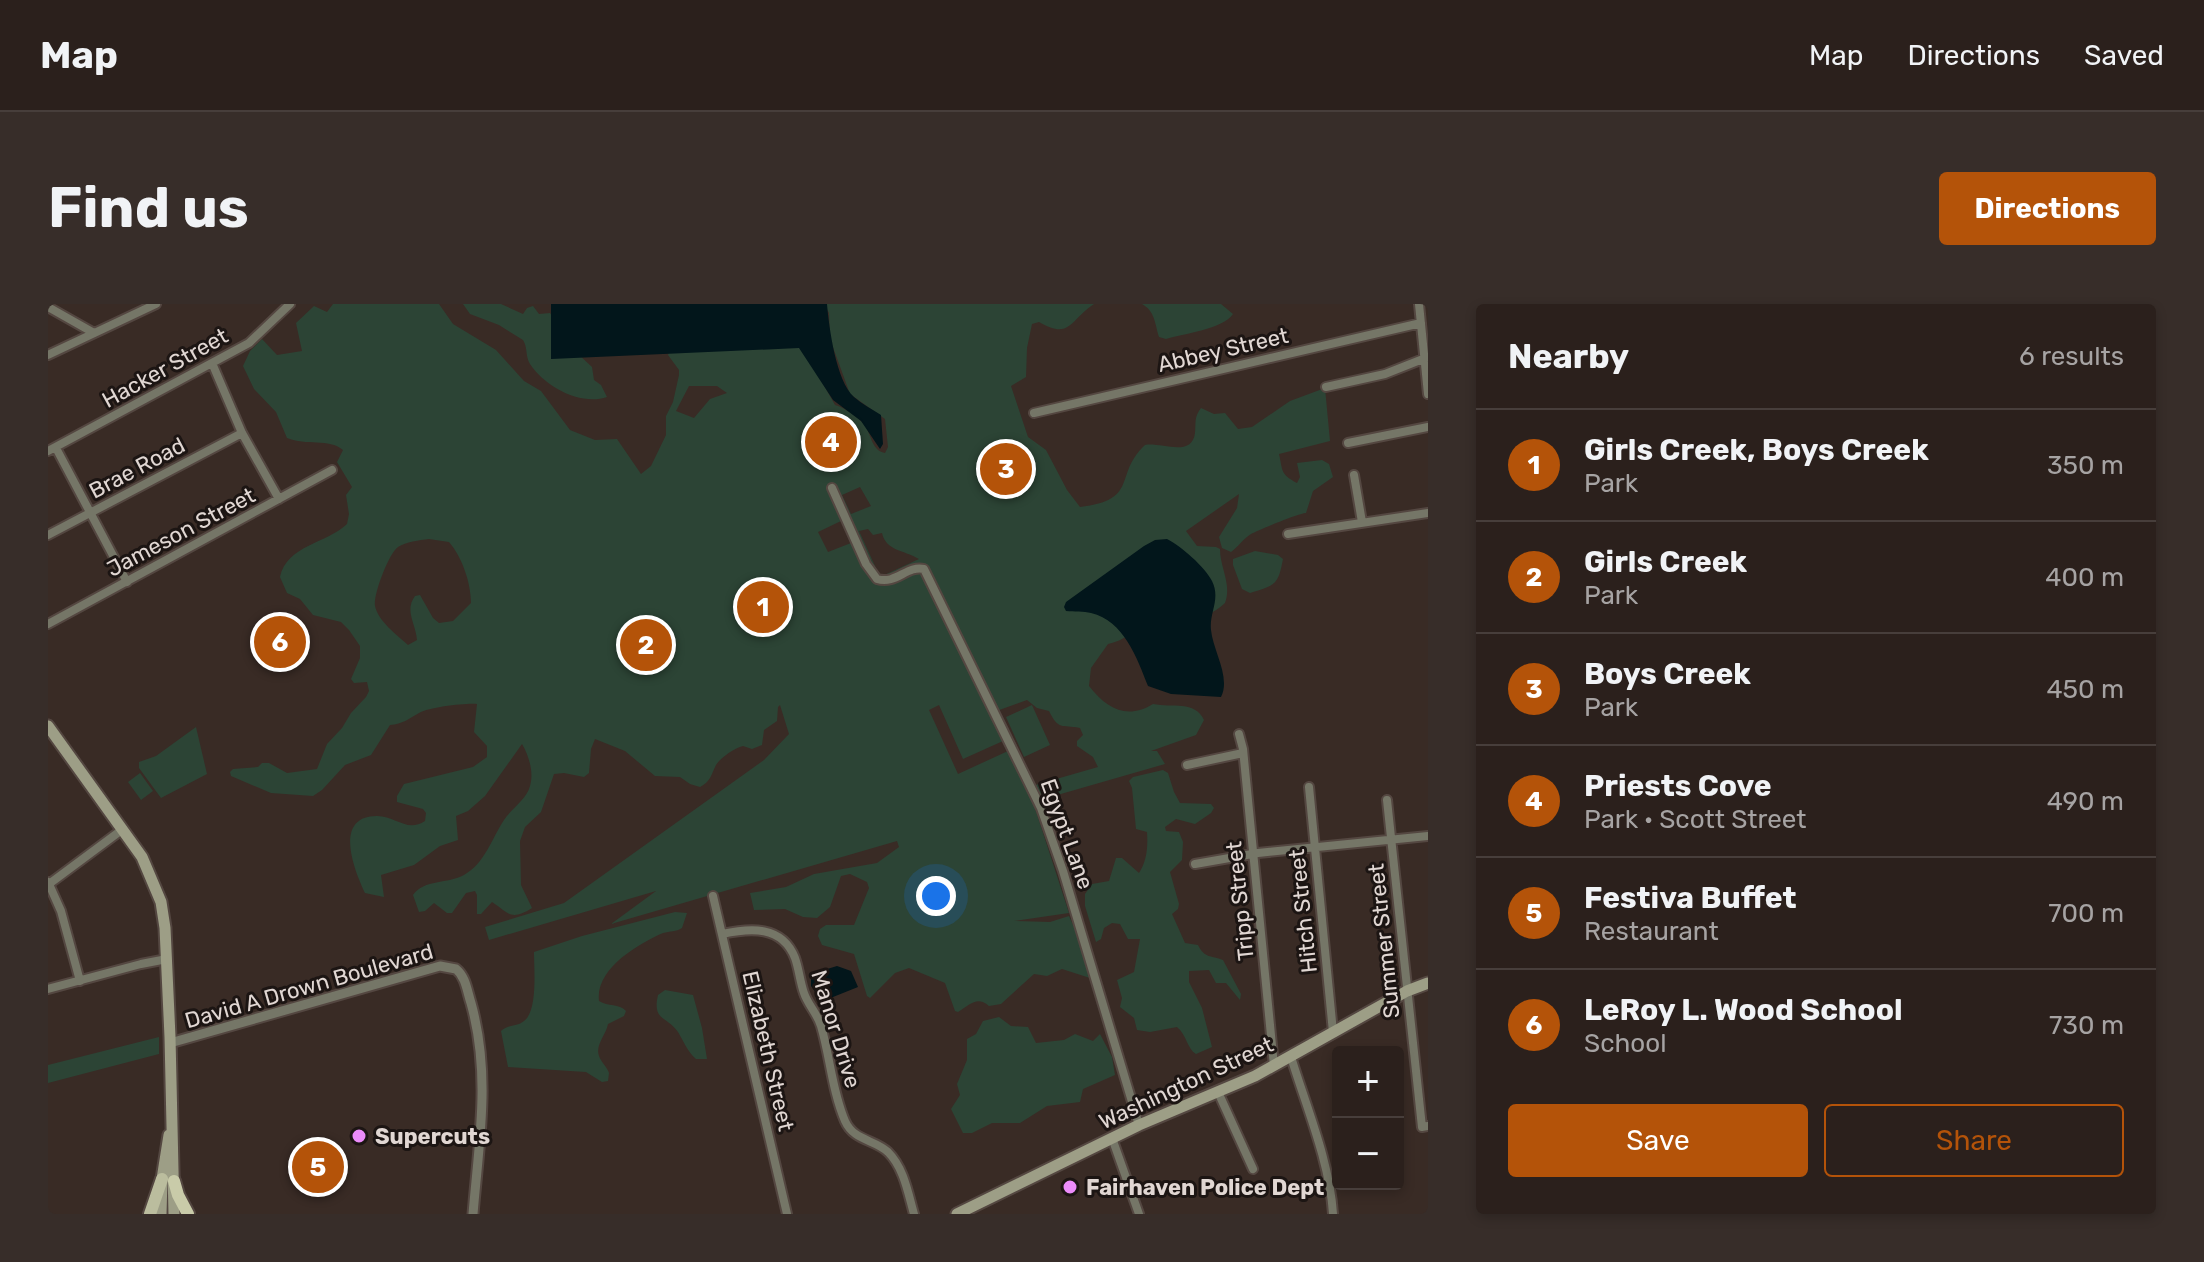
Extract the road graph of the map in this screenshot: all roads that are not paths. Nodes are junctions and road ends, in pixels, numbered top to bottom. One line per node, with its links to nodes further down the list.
1 (156, 304): 6 (street)
2 (290, 304): 9 (street, Hacker Street)
3 (1419, 304): 5 (street)
4 (48, 307): 6 (street)
5 (1421, 323): 8 (street); 12 (street, Abbey Street)
6 (94, 333): 7 (street)
7 (48, 355)
8 (1426, 358): 10 (street); 11 (street)
9 (212, 363): 14 (street); 16 (street, Hacker Street)
10 (1326, 387)
11 (1428, 394)
12 (1034, 413)
13 (1428, 427): 15 (street)
14 (242, 433): 20 (street); 21 (street, Brae Road)
15 (1348, 443)
16 (52, 450): 21 (street)
17 (332, 470): 20 (street, Jameson Street)
18 (1354, 475): 23 (street)
19 (832, 488): 53 (street, Egypt Lane)
20 (279, 499): 26 (street, Jameson Street)
21 (91, 513): 25 (street, Brae Road); 26 (street)
22 (1428, 513): 23 (street)
23 (1362, 522): 24 (street)
24 (1288, 534)
25 (48, 535)
26 (127, 582): 27 (street, Jameson Street)
27 (48, 624)
28 (48, 726): 34 (main road)
29 (1239, 734): 30 (street, Tripp Street)
30 (1243, 753): 31 (street); 38 (street, Tripp Street)
31 (1187, 765)
32 (1309, 787): 37 (street, Hitch Street)
33 (1387, 800): 36 (street, Summer Street)
34 (123, 829): 40 (street); 43 (main road)
35 (1428, 836): 36 (street)
36 (1392, 840): 37 (street); 47 (street, Summer Street)
37 (1314, 848): 38 (street); 48 (street, Hitch Street)
38 (1253, 855): 39 (street); 51 (street, Tripp Street)
39 (1195, 864)
40 (49, 883): 44 (street)
41 (713, 896): 42 (street, Elizabeth Street)
42 (722, 934): 64 (street, Elizabeth Street); 65 (street, Manor Drive)
43 (167, 959): 44 (street); 49 (main road)
44 (80, 981): 46 (street)
45 (1428, 983): 47 (main road, Washington Street)
46 (48, 989)
47 (1407, 991): 48 (main road, Washington Street); 54 (street, Summer Street)
48 (1333, 1032): 50 (main road, Washington Street)
49 (170, 1043): 57 (main road); 63 (street, David A Drown Boulevard)
50 (1291, 1057): 51 (main road, Washington Street); 67 (street)
51 (1274, 1066): 52 (main road, Washington Street)
52 (1218, 1092): 53 (main road, Washington Street); 56 (street)
53 (1139, 1125): 55 (main road, Washington Street)
54 (1425, 1127)
55 (1112, 1138): 58 (street); 66 (main road, Washington Street)
56 (1253, 1169)
57 (168, 1180): 59 (main road); 60 (main road); 61 (main road); 62 (highway)
58 (1137, 1213)
59 (150, 1214)
60 (161, 1214)
61 (174, 1214)
62 (188, 1214)
63 (473, 1214)
64 (787, 1214)
65 (914, 1214)
66 (957, 1214)
67 (1333, 1214)

